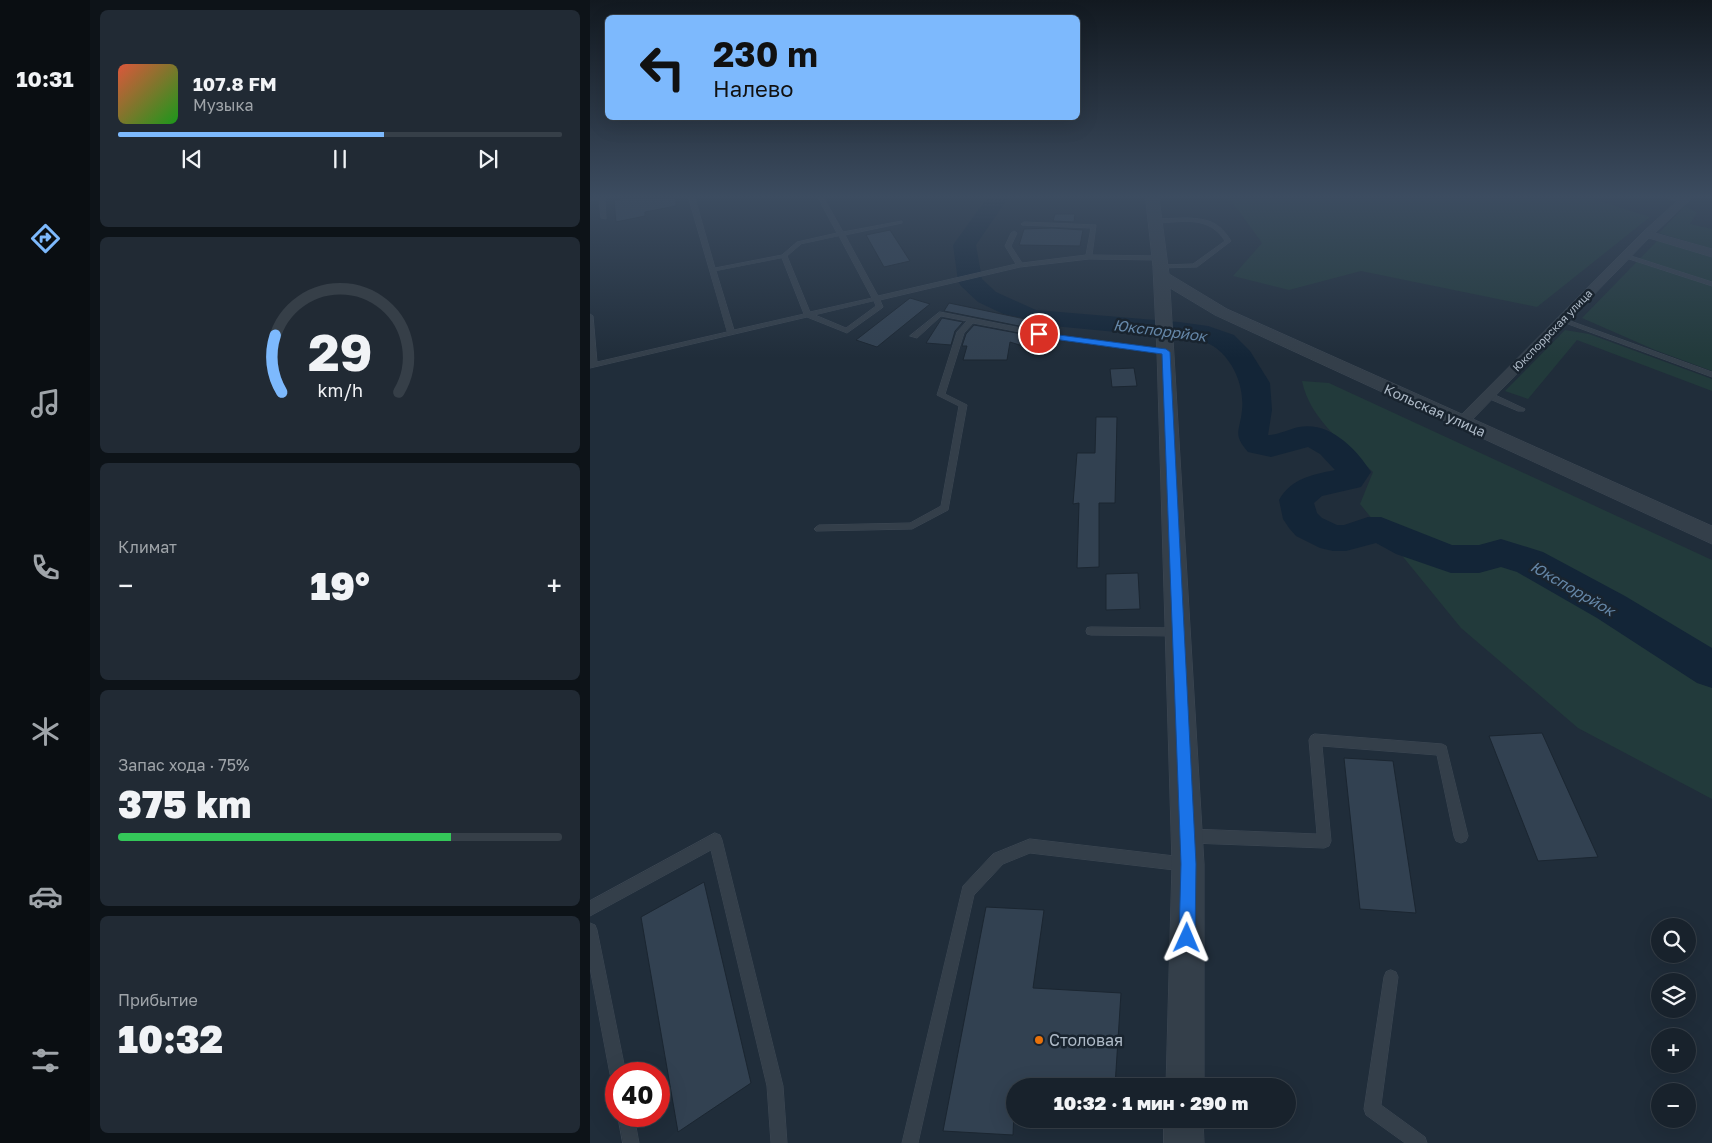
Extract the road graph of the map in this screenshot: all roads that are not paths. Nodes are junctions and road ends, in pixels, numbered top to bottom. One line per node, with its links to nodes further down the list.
1 (708, 251): 14 (lane)
2 (789, 251): 9 (lane)
3 (850, 251): 16 (lane)
4 (1011, 251): 12 (lane)
5 (1090, 251): 11 (lane)
6 (1159, 251): 13 (street)
7 (1214, 251): 13 (lane)
8 (1630, 251): 10 (street, Юкспоррская улица)
9 (784, 256): 14 (lane); 19 (lane)
10 (1626, 256): 15 (lane); 21 (street, Юкспоррская улица)
11 (1089, 257): 12 (lane); 13 (lane)
12 (1018, 265): 16 (lane)
13 (1161, 267): 17 (street, Кольская улица); 18 (street)
14 (713, 270): 23 (lane)
15 (1712, 284)
16 (876, 299): 19 (lane); 19 (lane)
17 (1221, 312): 18 (street); 30 (street, Кольская улица)
18 (1163, 314): 25 (street)
19 (808, 315): 23 (lane)
20 (590, 316): 26 (lane)
21 (1562, 320): 27 (lane); 28 (street, Юкспоррская улица)
22 (971, 321): 24 (lane); 25 (lane); 31 (lane)
23 (731, 333): 26 (lane)
24 (914, 336)
25 (1166, 352): 34 (street)
26 (591, 366)
27 (1712, 376)
28 (1488, 395): 29 (lane); 30 (street, Юкспоррская улица)
29 (1521, 409)
30 (1462, 422): 32 (street, Кольская улица)
31 (819, 529)
32 (1712, 536)
33 (1091, 631): 34 (lane)
34 (1178, 632): 35 (street)
35 (1187, 835): 36 (lane); 37 (street)
36 (1461, 836)
37 (1188, 864): 42 (street); 47 (lane)
38 (590, 909): 46 (lane)
39 (590, 930): 41 (lane)
40 (1391, 977): 49 (lane)
41 (616, 1062)
42 (1185, 1078)
43 (628, 1127): 45 (lane)
44 (1184, 1128): 48 (street)
45 (631, 1143)
46 (779, 1143)
47 (910, 1143)
48 (1184, 1143)
49 (1419, 1143)

